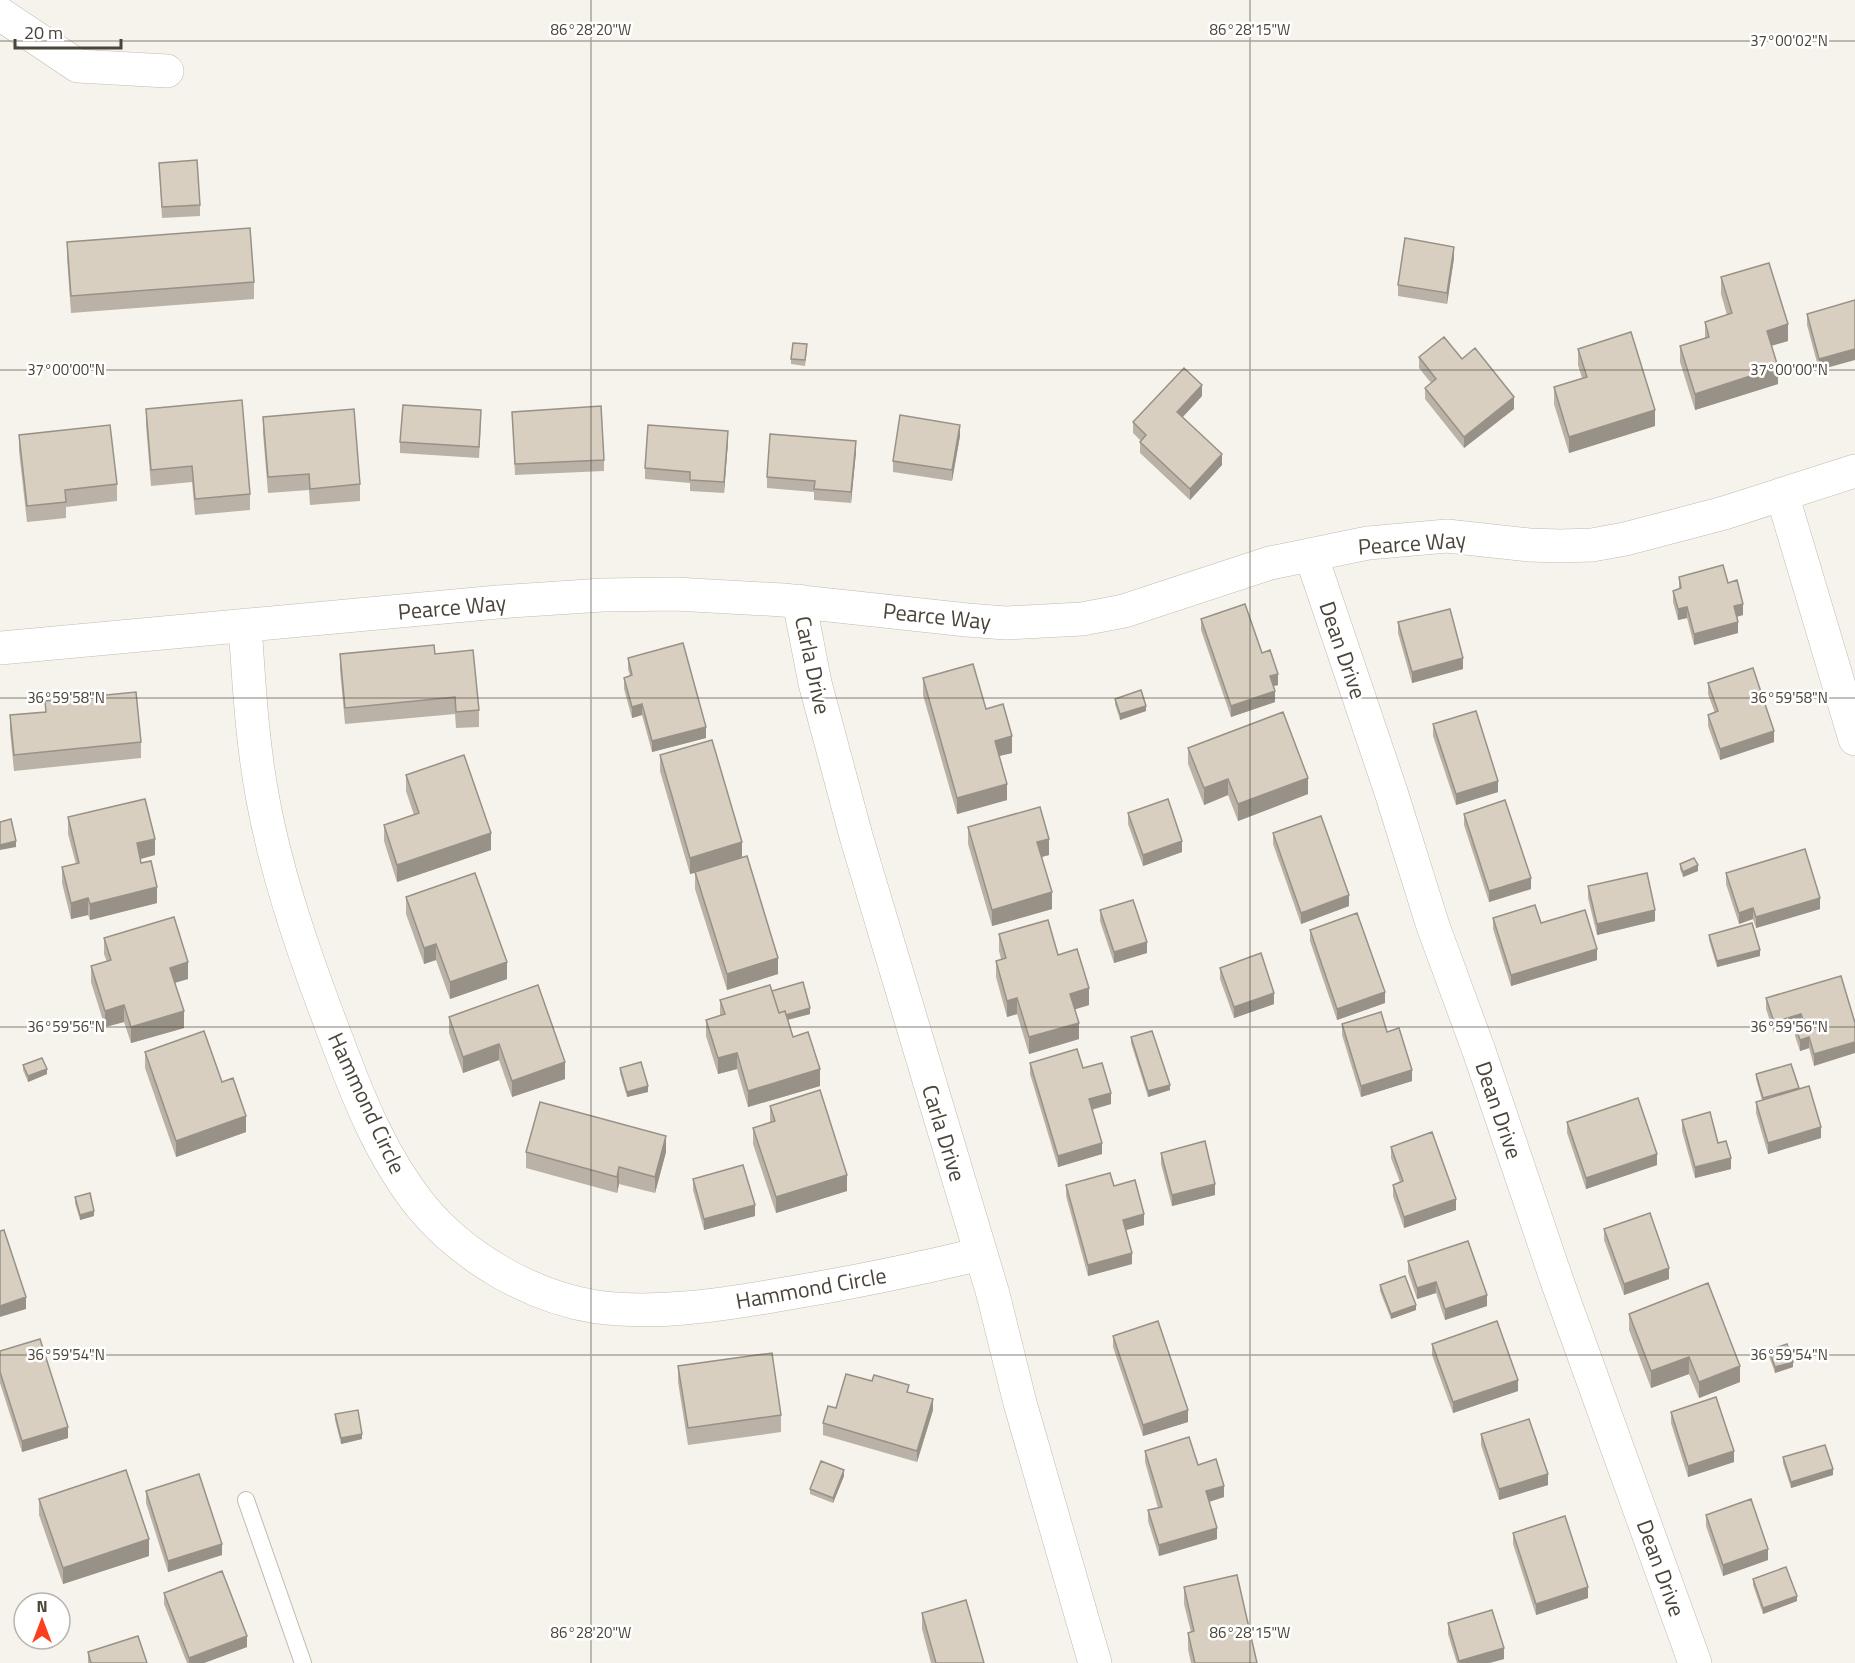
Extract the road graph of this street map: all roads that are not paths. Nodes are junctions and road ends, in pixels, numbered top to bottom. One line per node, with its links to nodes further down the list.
1 (0, 14): 2 (street)
2 (167, 71)
3 (1855, 471): 4 (street, Pearce Way)
4 (1782, 494): 5 (street, Pearce Way); 9 (street)
5 (1311, 555): 6 (street, Pearce Way); 14 (street, Dean Drive)
6 (799, 601): 7 (street, Pearce Way); 10 (street, Carla Drive)
7 (245, 625): 8 (street, Pearce Way); 10 (street, Hammond Circle)
8 (0, 648)
9 (1855, 739)
10 (981, 1254): 13 (street, Carla Drive)
11 (246, 1500): 12 (lane)
12 (303, 1663)
13 (1095, 1663)
14 (1695, 1663)

